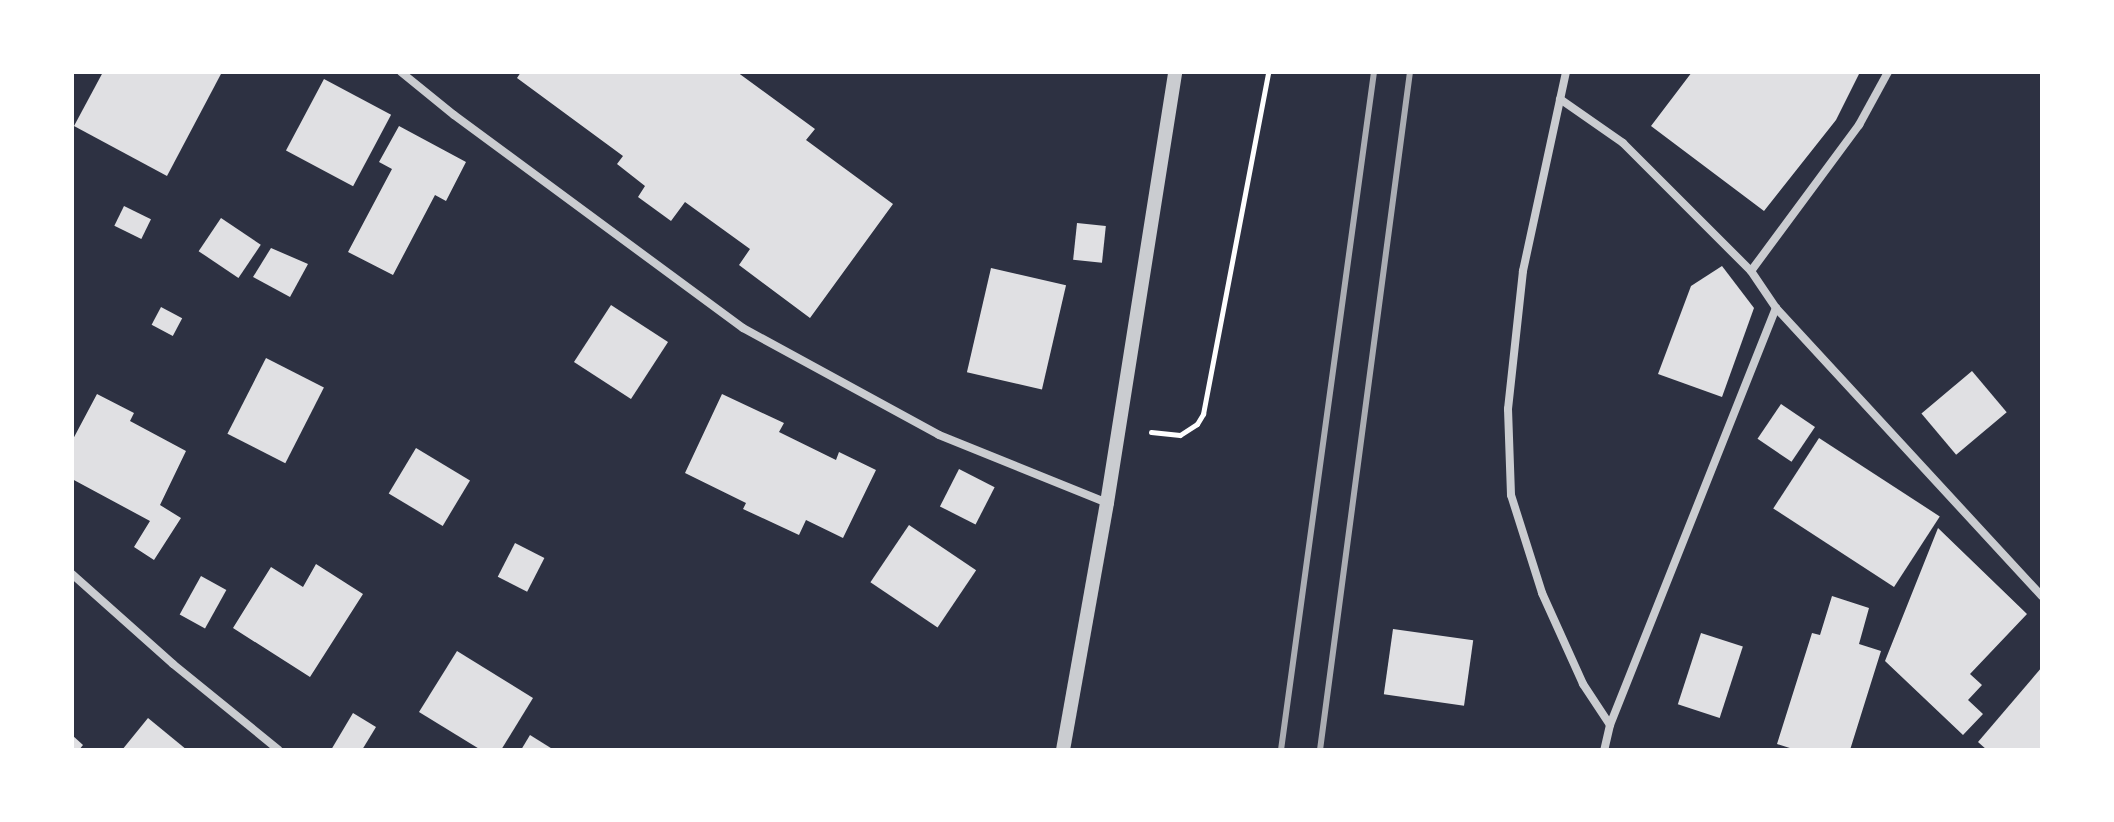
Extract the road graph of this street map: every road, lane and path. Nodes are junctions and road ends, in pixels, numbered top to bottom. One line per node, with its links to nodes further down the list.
1 (401, 72): 10 (street)
2 (1175, 72): 9 (street)
3 (1268, 72): 9 (path)
4 (1566, 72): 6 (street)
5 (1888, 72): 7 (street)
6 (1560, 99): 7 (street); 13 (street)
7 (1751, 271): 8 (street)
8 (1776, 308): 12 (street); 13 (street)
9 (1120, 425): 10 (street)
10 (1107, 503): 15 (street)
11 (72, 574): 14 (street)
12 (2042, 596)
13 (1610, 725): 16 (street)
14 (279, 750)
15 (1063, 750)
16 (1604, 750)

